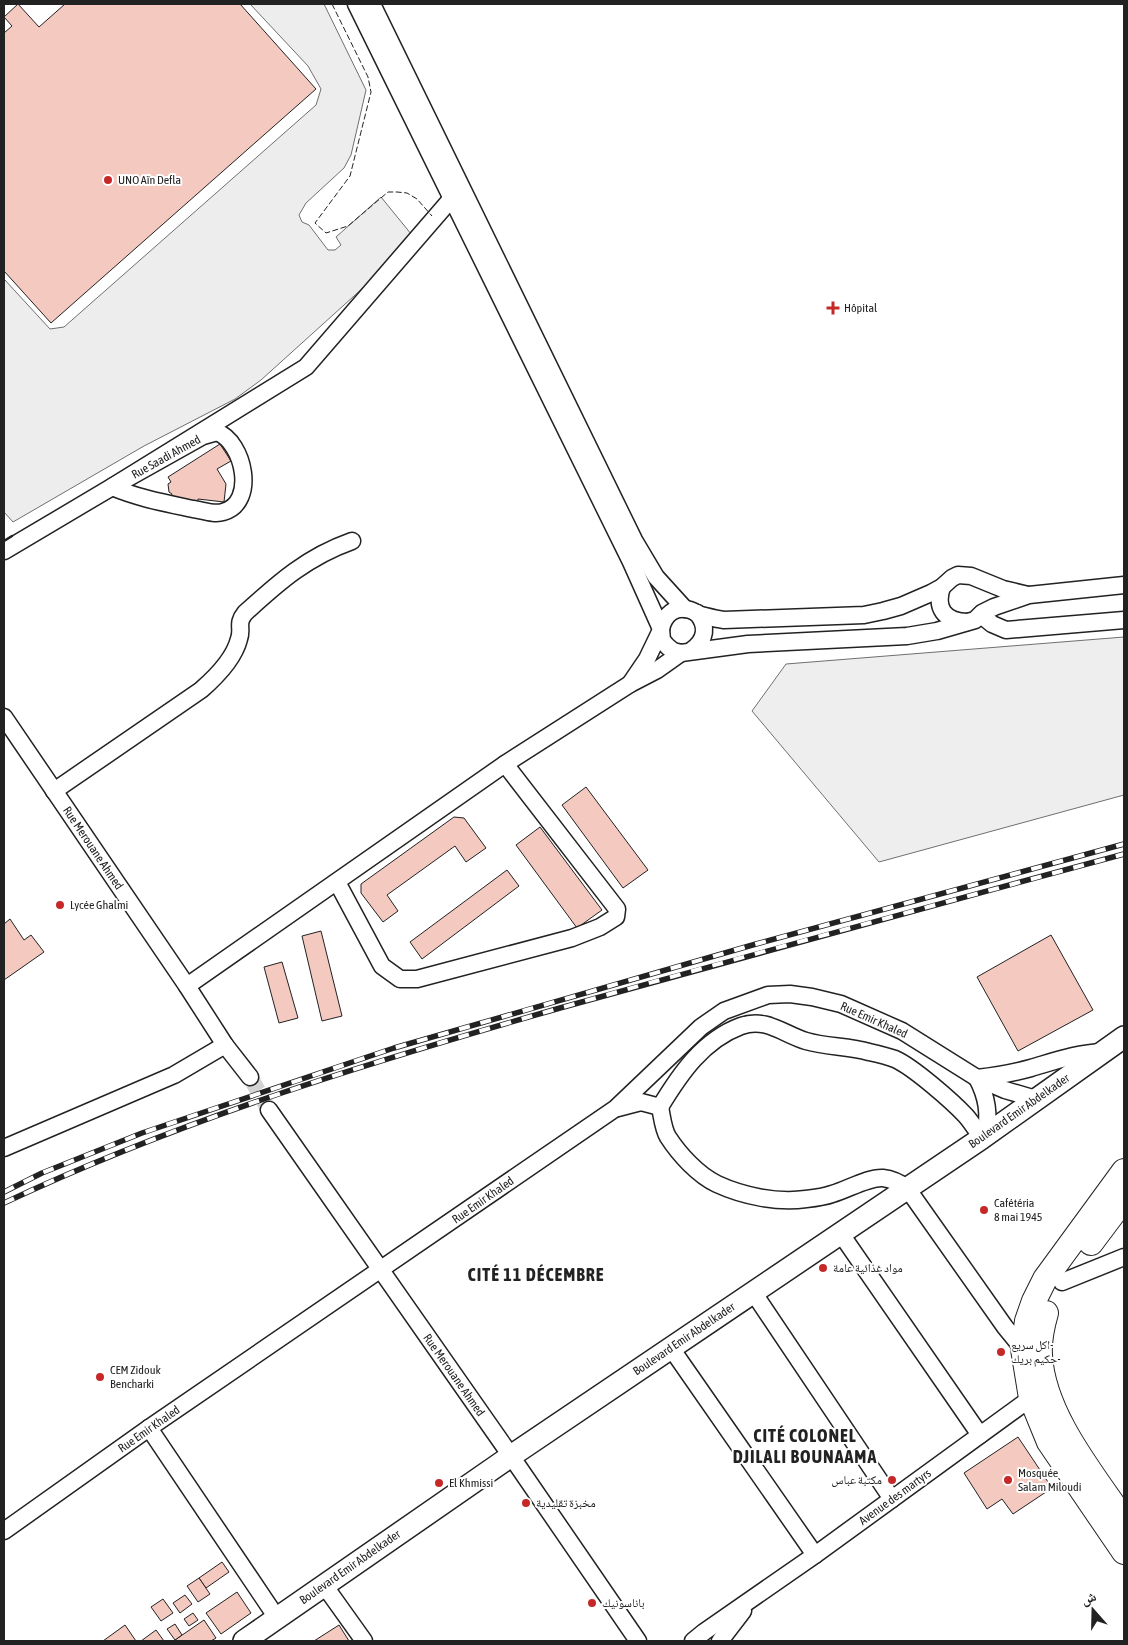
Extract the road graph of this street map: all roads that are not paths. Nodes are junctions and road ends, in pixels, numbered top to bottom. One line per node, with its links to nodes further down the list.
1 (356, 4): 3 (street)
2 (372, 4): 11 (street)
3 (452, 198): 4 (street); 14 (street)
4 (112, 487): 4 (street, Rue Saadi Ahmed); 6 (street, Rue Saadi Ahmed)
5 (352, 541): 19 (street)
6 (4, 551)
7 (978, 580): 9 (street); 10 (street); 12 (street)
8 (1124, 585): 10 (street)
9 (942, 587): 11 (street); 12 (street)
10 (1029, 596): 12 (street)
11 (691, 611): 14 (street); 15 (street)
12 (977, 617): 13 (street); 15 (street)
13 (1124, 620)
14 (661, 630): 15 (street); 16 (street)
15 (687, 651): 16 (street)
16 (630, 684): 18 (street)
17 (4, 718): 19 (street, Rue Merouane Ahmed)
18 (505, 764): 20 (street); 20 (street)
19 (54, 790): 21 (street, Rue Merouane Ahmed)
20 (337, 882): 21 (street)
21 (187, 986): 23 (street, Rue Merouane Ahmed)
22 (1124, 1037): 24 (main road, Boulevard Emir Abdelkader)
23 (225, 1044): 25 (street, Rue Merouane Ahmed); 32 (street)
24 (1103, 1052): 26 (street); 27 (main road, Boulevard Emir Abdelkader)
25 (250, 1077)
26 (976, 1078): 27 (street, Rue Emir Khaled); 28 (street, Rue Emir Khaled); 31 (street)
27 (1036, 1099): 31 (main road, Boulevard Emir Abdelkader)
28 (616, 1108): 29 (street); 38 (street, Rue Emir Khaled)
29 (660, 1108): 31 (street); 34 (street)
30 (269, 1110): 38 (street, Rue Merouane Ahmed)
31 (983, 1137): 34 (main road, Boulevard Emir Abdelkader)
32 (4, 1148)
33 (1124, 1171): 42 (highway)
34 (907, 1188): 36 (main road, Boulevard Emir Abdelkader); 42 (street)
35 (1124, 1200): 39 (highway)
36 (841, 1234): 40 (main road, Boulevard Emir Abdelkader); 45 (street)
37 (1124, 1257): 39 (street)
38 (380, 1271): 44 (street, Rue Emir Khaled); 46 (street, Rue Merouane Ahmed)
39 (1062, 1282): 48 (highway)
40 (753, 1292): 41 (main road, Boulevard Emir Abdelkader); 47 (street)
41 (671, 1348): 46 (main road, Boulevard Emir Abdelkader); 51 (street)
42 (1023, 1349): 43 (highway)
43 (1031, 1398): 45 (street, Avenue des martyrs); 50 (highway)
44 (149, 1428): 49 (street, Rue Emir Khaled); 54 (street)
45 (980, 1435): 47 (street, Avenue des martyrs)
46 (511, 1456): 52 (main road, Boulevard Emir Abdelkader); 57 (street, Rue Merouane Ahmed)
47 (892, 1500): 51 (street, Avenue des martyrs)
48 (1124, 1520)
49 (4, 1532)
50 (1124, 1552)
51 (815, 1555): 53 (street, Avenue des martyrs)
52 (324, 1585): 54 (main road, Boulevard Emir Abdelkader); 56 (street)
53 (758, 1594): 58 (street, Avenue des martyrs); 59 (street)
54 (277, 1618): 55 (main road, Boulevard Emir Abdelkader)
55 (244, 1641)
56 (364, 1641)
57 (638, 1641)
58 (693, 1641)
59 (720, 1641)

